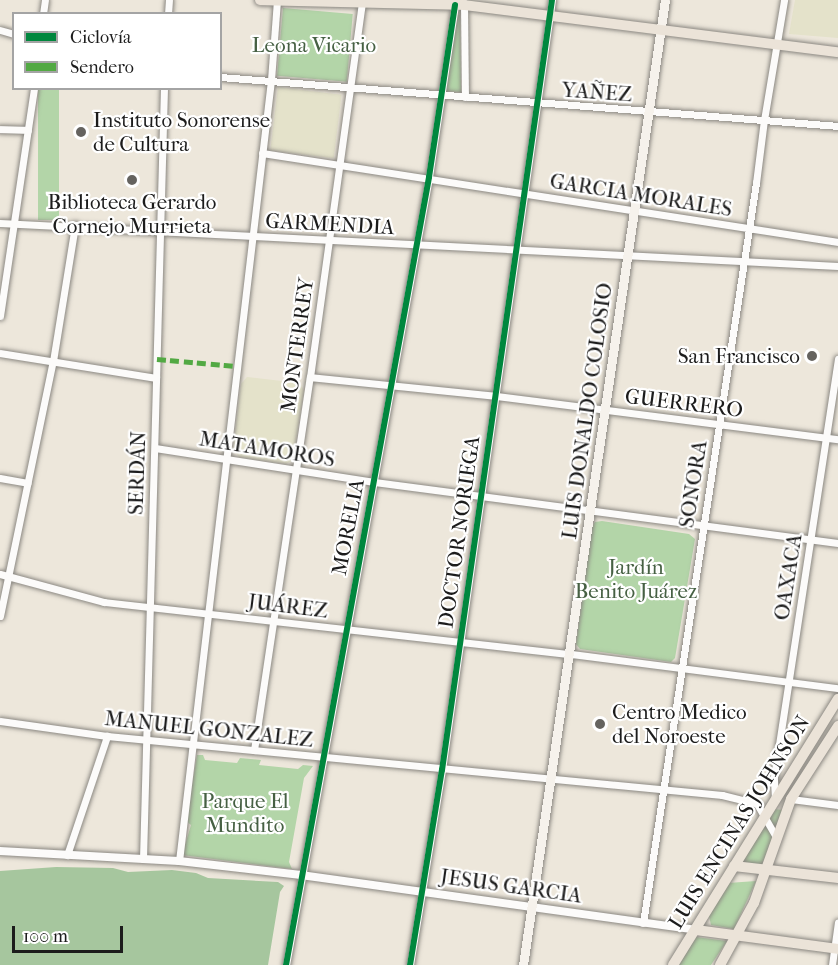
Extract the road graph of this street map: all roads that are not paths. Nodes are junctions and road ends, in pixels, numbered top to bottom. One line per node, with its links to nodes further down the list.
1 (261, 0): 2 (main road)
2 (277, 0): 6 (main road); 13 (street)
3 (552, 0): 8 (street, DOCTOR NORIEGA)
4 (665, 0): 9 (main road, LUIS DONALDO COLOSIO)
5 (784, 0): 10 (street, SONORA)
6 (362, 2): 7 (main road); 14 (street, MONTERREY)
7 (461, 3): 8 (main road); 17 (street, MORELIA); 18 (street)
8 (550, 15): 9 (main road); 19 (street, DOCTOR NORIEGA)
9 (662, 30): 10 (main road); 20 (main road, LUIS DONALDO COLOSIO)
10 (777, 44): 11 (main road); 21 (street, SONORA)
11 (838, 52)
12 (222, 77): 13 (street, YAÑEZ)
13 (271, 80): 14 (street, YAÑEZ); 25 (street)
14 (351, 87): 17 (street, YAÑEZ); 26 (street, MONTERREY)
15 (34, 90): 24 (street)
16 (164, 90): 34 (street, SERDÁN)
17 (441, 95): 18 (street, YAÑEZ); 27 (street, MORELIA)
18 (465, 97): 19 (street, YAÑEZ)
19 (539, 104): 20 (street, YAÑEZ); 28 (street, DOCTOR NORIEGA)
20 (649, 112): 21 (street, YAÑEZ); 29 (main road, LUIS DONALDO COLOSIO)
21 (764, 120): 22 (street, YAÑEZ); 33 (street, SONORA)
22 (838, 126)
23 (0, 129): 24 (street)
24 (28, 130): 31 (street)
25 (262, 153): 26 (street, GARCIA MORALES); 35 (street)
26 (339, 164): 27 (street, GARCIA MORALES); 36 (street, MONTERREY)
27 (429, 177): 28 (street, GARCIA MORALES); 38 (street, MORELIA)
28 (526, 194): 29 (street, GARCIA MORALES); 39 (street, DOCTOR NORIEGA)
29 (634, 210): 33 (street, GARCIA MORALES); 40 (main road, LUIS DONALDO COLOSIO)
30 (0, 223): 31 (street, GARMENDIA)
31 (14, 223): 32 (street, GARMENDIA); 43 (street)
32 (75, 225): 34 (street, GARMENDIA); 46 (street)
33 (750, 228): 37 (street, GARCIA MORALES); 41 (street, SONORA)
34 (160, 231): 35 (street, GARMENDIA); 48 (street, SERDÁN)
35 (251, 236): 36 (street, GARMENDIA); 56 (street)
36 (328, 240): 38 (street, GARMENDIA); 47 (street, MONTERREY)
37 (838, 242)
38 (414, 246): 39 (street, GARMENDIA); 49 (street, MORELIA)
39 (518, 250): 40 (street, GARMENDIA); 50 (street, DOCTOR NORIEGA)
40 (628, 254): 41 (street, GARMENDIA); 51 (main road, LUIS DONALDO COLOSIO)
41 (745, 261): 42 (street, GARMENDIA); 52 (street, SONORA)
42 (838, 266)
43 (0, 316)
44 (0, 353): 46 (street)
45 (838, 359): 53 (street, OAXACA)
46 (53, 361): 48 (street); 60 (street)
47 (310, 377): 49 (street, GUERRERO); 57 (street, MONTERREY)
48 (156, 378): 55 (street, SERDÁN)
49 (390, 384): 50 (street, GUERRERO); 59 (street, MORELIA)
50 (496, 396): 51 (street, GUERRERO); 61 (street, DOCTOR NORIEGA)
51 (605, 410): 52 (street, GUERRERO); 62 (main road, LUIS DONALDO COLOSIO)
52 (719, 423): 53 (street, GUERRERO); 63 (street, SONORA)
53 (826, 438): 54 (street, GUERRERO); 64 (street, OAXACA)
54 (838, 439)
55 (155, 448): 56 (street, MATAMOROS); 68 (street, SERDÁN)
56 (225, 460): 57 (street, MATAMOROS); 69 (street)
57 (296, 470): 59 (street, MATAMOROS); 71 (street, MONTERREY)
58 (0, 478): 60 (street)
59 (374, 482): 61 (street, MATAMOROS); 72 (street, MORELIA)
60 (28, 483): 67 (street)
61 (480, 495): 62 (street, MATAMOROS); 73 (street, DOCTOR NORIEGA)
62 (591, 509): 63 (street, MATAMOROS); 74 (main road, LUIS DONALDO COLOSIO)
63 (703, 525): 64 (street, MATAMOROS); 75 (street, SONORA)
64 (811, 539): 65 (street, MATAMOROS); 76 (street, OAXACA)
65 (838, 543)
66 (0, 574): 67 (street, JUÁREZ)
67 (9, 576): 68 (street, JUÁREZ); 70 (street)
68 (149, 607): 69 (street, JUÁREZ); 82 (street, SERDÁN)
69 (207, 613): 71 (street, JUÁREZ); 83 (street)
70 (0, 616)
71 (273, 620): 72 (street, JUÁREZ); 84 (street, MONTERREY)
72 (345, 630): 73 (street, JUÁREZ); 85 (street, MORELIA)
73 (460, 642): 74 (street, JUÁREZ); 86 (street, DOCTOR NORIEGA)
74 (571, 654): 75 (street, JUÁREZ); 87 (main road, LUIS DONALDO COLOSIO)
75 (682, 669): 76 (street, JUÁREZ); 88 (street, SONORA)
76 (788, 683): 77 (street, JUÁREZ); 89 (street, OAXACA)
77 (838, 688)
78 (838, 699): 89 (main road, LUIS ENCINAS JOHNSON)
79 (0, 721): 81 (street, MANUEL GONZALEZ)
80 (838, 726): 90 (main road)
81 (107, 736): 82 (street, MANUEL GONZALEZ); 95 (street)
82 (145, 740): 83 (street, MANUEL GONZALEZ); 96 (street, SERDÁN)
83 (192, 745): 84 (street, MANUEL GONZALEZ); 97 (street)
84 (254, 750): 85 (street, MANUEL GONZALEZ)
85 (324, 757): 86 (street, MANUEL GONZALEZ); 100 (street, MORELIA)
86 (442, 770): 87 (street, MANUEL GONZALEZ); 102 (street, DOCTOR NORIEGA)
87 (551, 779): 88 (street, MANUEL GONZALEZ); 103 (main road, LUIS DONALDO COLOSIO)
88 (663, 790): 92 (street, MANUEL GONZALEZ); 104 (street, SONORA)
89 (775, 799): 92 (main road, LUIS ENCINAS JOHNSON)
90 (791, 799): 91 (street); 93 (main road)
91 (838, 805)
92 (765, 818): 93 (street, MANUEL GONZALEZ); 98 (main road, LUIS ENCINAS JOHNSON)
93 (777, 838): 99 (main road)
94 (1, 852): 95 (street, JESUS GARCIA)
95 (67, 855): 96 (street, JESUS GARCIA)
96 (143, 859): 97 (street, JESUS GARCIA)
97 (179, 861): 100 (street, JESUS GARCIA)
98 (734, 866): 99 (main road); 106 (main road, LUIS ENCINAS JOHNSON)
99 (766, 869): 101 (main road); 107 (main road)
100 (301, 875): 102 (street, JESUS GARCIA); 109 (street, MORELIA)
101 (838, 879)
102 (421, 892): 103 (street, JESUS GARCIA); 110 (street, DOCTOR NORIEGA)
103 (532, 907): 104 (street, JESUS GARCIA); 111 (main road, LUIS DONALDO COLOSIO)
104 (643, 922): 106 (street, JESUS GARCIA)
105 (838, 922): 108 (street)
106 (696, 930): 107 (main road); 112 (main road, LUIS ENCINAS JOHNSON)
107 (738, 935): 108 (main road); 113 (main road)
108 (836, 949): 114 (street)
109 (286, 965)
110 (410, 965)
111 (523, 965)
112 (673, 965)
113 (720, 965)
114 (832, 965)

